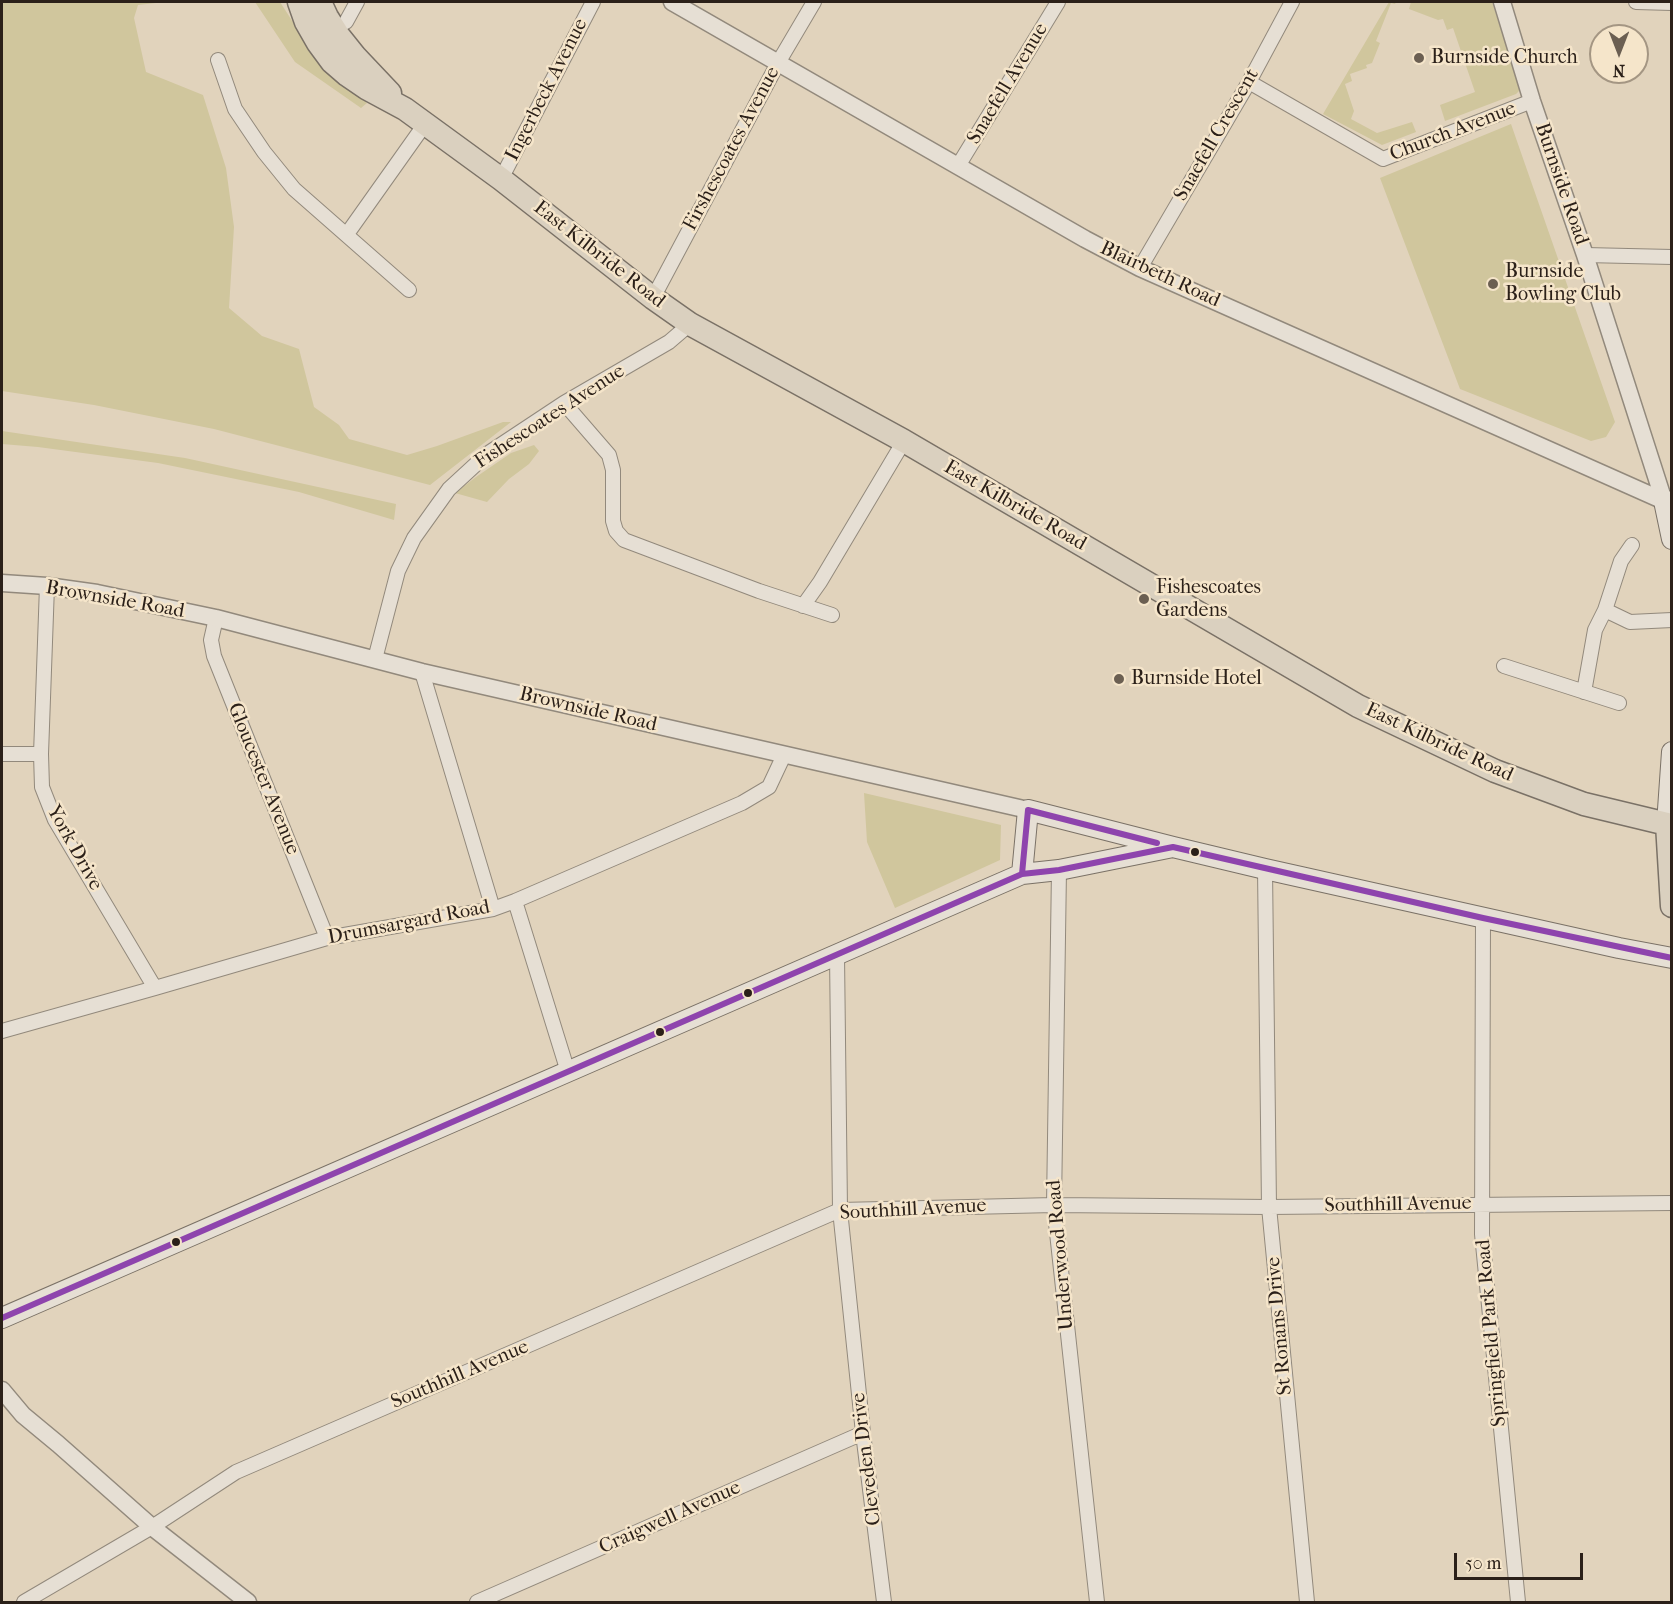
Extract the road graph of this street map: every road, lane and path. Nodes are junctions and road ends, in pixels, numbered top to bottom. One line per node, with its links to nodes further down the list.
1 (299, 2): 17 (main road, East Kilbride Road)
2 (320, 2): 17 (main road, East Kilbride Road)
3 (357, 2): 12 (street)
4 (593, 2): 20 (street, Ingerbeck Avenue)
5 (672, 2): 14 (street, Blairbeth Road)
6 (814, 2): 14 (street, Firshescoates Avenue)
7 (1058, 2): 19 (street, Snaefell Avenue)
8 (1292, 2): 15 (street, Snaefell Crescent)
9 (1502, 2): 16 (street, Burnside Road)
10 (1636, 2): 11 (street)
11 (1671, 3)
12 (346, 22)
13 (218, 60): 21 (street)
14 (778, 63): 19 (street, Blairbeth Road); 26 (street, Firshescoates Avenue)
15 (1250, 82): 16 (street, Church Avenue); 24 (street, Snaefell Crescent)
16 (1532, 101): 22 (street, Burnside Road)
17 (405, 109): 18 (main road, East Kilbride Road)
18 (425, 124): 20 (main road, East Kilbride Road); 21 (street)
19 (958, 166): 24 (street, Blairbeth Road)
20 (501, 179): 26 (main road, East Kilbride Road)
21 (347, 234): 25 (street)
22 (1585, 255): 23 (street); 30 (street, Burnside Road)
23 (1671, 257)
24 (1140, 268): 30 (street, Blairbeth Road)
25 (409, 290)
26 (653, 298): 27 (main road, East Kilbride Road)
27 (690, 324): 28 (street, Fishescoates Avenue); 29 (main road, East Kilbride Road)
28 (564, 403): 35 (street); 40 (street, Fishescoates Avenue)
29 (904, 441): 35 (street); 50 (main road, East Kilbride Road)
30 (1668, 502): 31 (main road, Burnside Road)
31 (1671, 539)
32 (1632, 544): 36 (street)
33 (2, 583): 34 (street, Brownside Road)
34 (47, 586): 38 (street, Brownside Road); 47 (street, York Drive)
35 (803, 606): 37 (street)
36 (1605, 610): 39 (street); 43 (street)
37 (832, 615)
38 (216, 618): 40 (street, Brownside Road); 60 (street, Gloucester Avenue)
39 (1671, 620)
40 (375, 659): 42 (street, Brownside Road)
41 (1504, 666): 43 (street)
42 (422, 672): 48 (street, Brownside Road); 58 (street)
43 (1584, 692): 44 (street)
44 (1618, 703)
45 (1671, 752): 50 (main road)
46 (2, 754): 47 (street)
47 (41, 754): 63 (street, York Drive)
48 (784, 754): 49 (street, Brownside Road); 56 (street, Drumsargard Road)
49 (1028, 810): 51 (main road, Brownside Road); 54 (main road)
50 (1666, 824): 55 (main road)
51 (1173, 847): 52 (main road, Brownside Road); 53 (main road)
52 (1265, 869): 59 (main road, Brownside Road); 69 (street, St Ronans Drive)
53 (1059, 870): 54 (main road); 68 (street, Underwood Road)
54 (1022, 874): 61 (main road)
55 (1671, 883): 57 (main road)
56 (515, 901): 58 (street, Drumsargard Road); 65 (street)
57 (1671, 906)
58 (492, 909): 60 (street, Drumsargard Road)
59 (1483, 918): 62 (main road, Brownside Road); 67 (street, Springfield Park Road)
60 (327, 938): 63 (street, Drumsargard Road)
61 (837, 955): 65 (main road); 70 (street, Cleveden Drive)
62 (1671, 958)
63 (155, 988): 64 (street, Drumsargard Road)
64 (2, 1031)
65 (568, 1072): 71 (main road)
66 (1671, 1203): 67 (street, Southhill Avenue)
67 (1482, 1204): 69 (street, Southhill Avenue); 81 (street, Springfield Park Road)
68 (1054, 1205): 69 (street, Southhill Avenue); 70 (street, Southhill Avenue); 79 (street, Underwood Road)
69 (1269, 1207): 80 (street, St Ronans Drive)
70 (840, 1210): 73 (street, Cleveden Drive); 74 (street, Southhill Avenue)
71 (2, 1318)
72 (2, 1389): 74 (street)
73 (863, 1433): 77 (street, Craigwell Avenue); 78 (street, Cleveden Drive)
74 (152, 1527): 75 (street, Southhill Avenue); 76 (street)
75 (24, 1602)
76 (248, 1602)
77 (477, 1602)
78 (884, 1602)
79 (1097, 1602)
80 (1307, 1602)
81 (1518, 1602)

